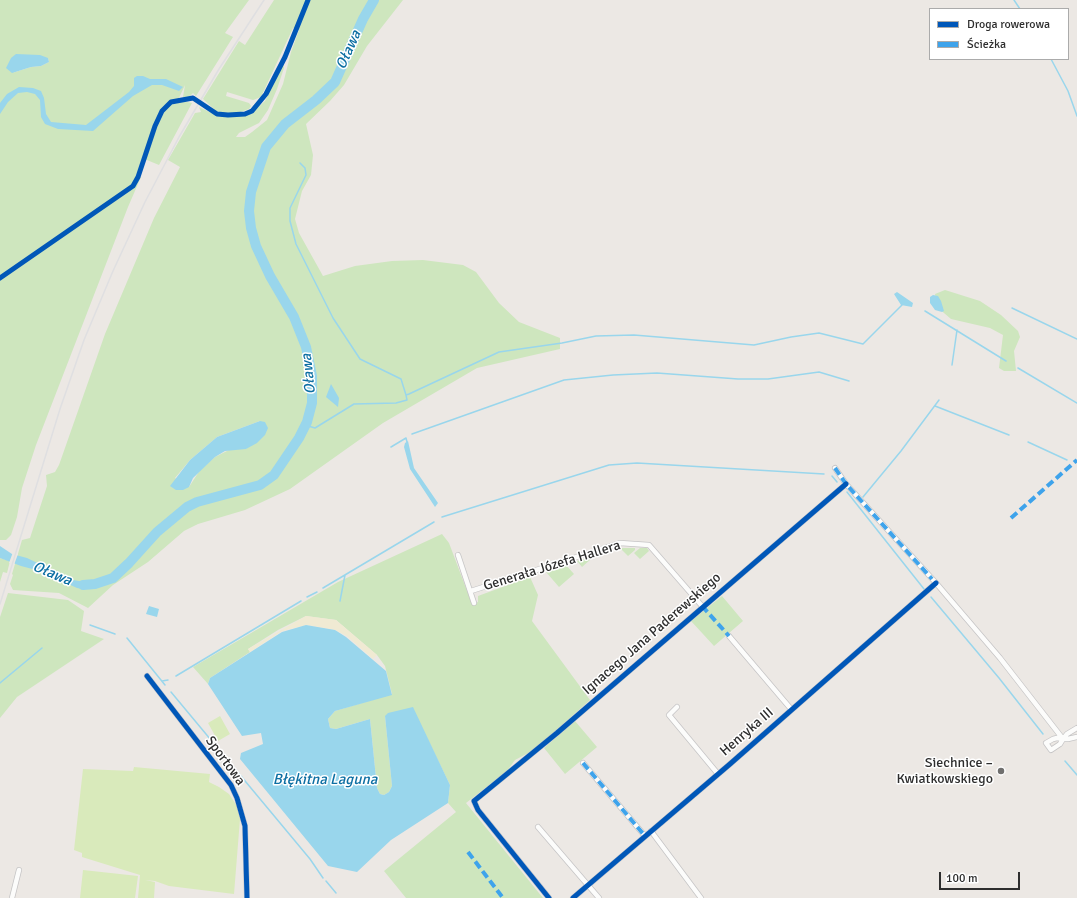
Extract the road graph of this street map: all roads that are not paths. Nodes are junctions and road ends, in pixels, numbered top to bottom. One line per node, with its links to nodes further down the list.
1 (835, 468): 2 (street)
2 (846, 484): 4 (street); 7 (street, Ignacego Jana Paderewskiego)
3 (458, 555): 5 (street)
4 (936, 583): 11 (street, Henryka III); 14 (street)
5 (471, 591): 6 (street); 7 (street, Generała Józefa Hallera)
6 (474, 603)
7 (702, 606): 24 (street, Ignacego Jana Paderewskiego)
8 (729, 636): 11 (street)
9 (147, 676): 23 (street, Sportowa)
10 (677, 707): 16 (street)
11 (791, 709): 16 (street, Henryka III)
12 (1077, 728): 14 (street)
13 (1077, 737): 14 (street)
14 (1063, 739)
15 (583, 763): 19 (street)
16 (718, 774): 18 (street, Henryka III)
17 (538, 827): 21 (street)
18 (651, 831): 19 (street, Henryka III); 27 (street)
19 (645, 836): 21 (street, Henryka III)
20 (19, 870): 22 (street)
21 (588, 885): 25 (street, Henryka III); 26 (street)
22 (12, 898)
23 (247, 898)
24 (549, 898)
25 (573, 898)
26 (599, 898)
27 (701, 898)

